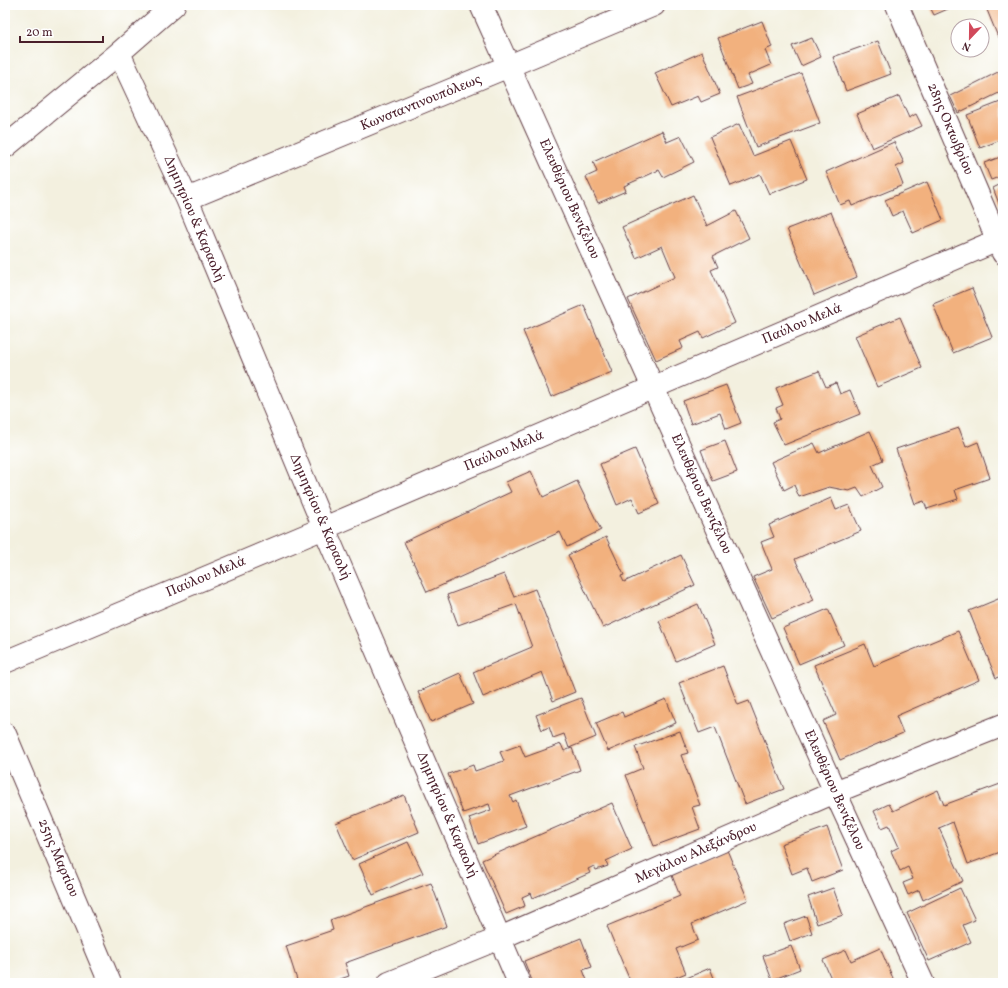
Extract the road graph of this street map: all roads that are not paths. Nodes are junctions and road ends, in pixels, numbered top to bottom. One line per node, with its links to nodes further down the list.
1 (174, 5): 5 (street)
2 (481, 5): 6 (street, Ελευθέριου Βενιζέλου)
3 (654, 5): 6 (street, Κωνσταντινουπόλεως)
4 (897, 5): 9 (street, 28ης Οκτωβρίου)
5 (119, 53): 7 (street); 8 (street, Δημητρίου & Καραολή)
6 (509, 66): 8 (street, Κωνσταντινουπόλεως); 10 (street, Ελευθέριου Βενιζέλου)
7 (5, 147)
8 (186, 199): 11 (street, Δημητρίου & Καραολή)
9 (1001, 244): 10 (street, Παύλου Μελά)
10 (653, 388): 11 (street, Παύλου Μελά); 15 (street, Ελευθέριου Βενιζέλου)
11 (324, 528): 12 (street, Παύλου Μελά); 16 (street, Δημητρίου & Καραολή)
12 (5, 662)
13 (1003, 725): 15 (street, Μεγάλου Αλεξάνδρου)
14 (5, 734): 17 (street, 25ης Μαρτίου)
15 (835, 792): 16 (street, Μεγάλου Αλεξάνδρου); 20 (street, Ελευθέριου Βενιζέλου)
16 (500, 938): 18 (street, Μεγάλου Αλεξάνδρου); 19 (street, Δημητρίου & Καραολή)
17 (110, 983)
18 (390, 983)
19 (519, 983)
20 (923, 983)

